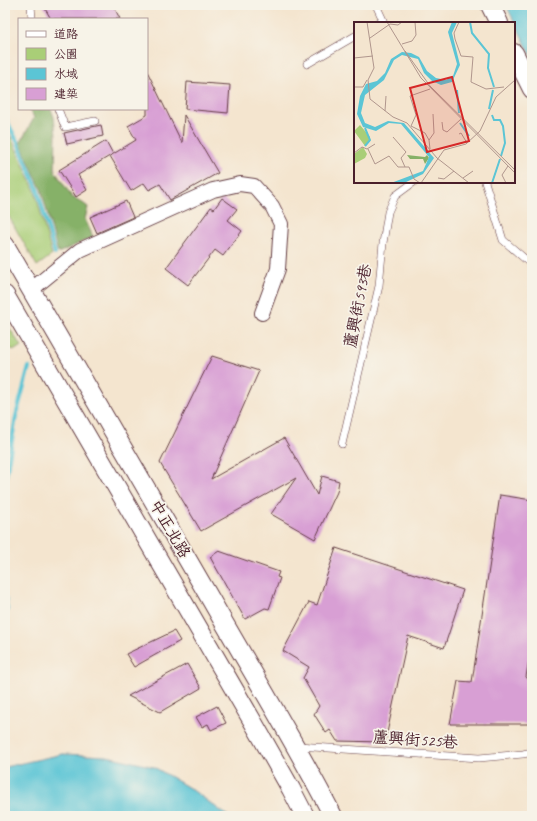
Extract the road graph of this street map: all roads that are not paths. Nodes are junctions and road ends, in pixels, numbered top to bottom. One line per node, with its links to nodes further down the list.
1 (31, 5): 4 (lane)
2 (376, 5): 5 (lane)
3 (490, 5): 6 (street)
4 (32, 18)
5 (380, 22)
6 (498, 22)
7 (354, 37): 9 (lane)
8 (515, 55): 10 (street)
9 (307, 64)
10 (532, 89)
11 (58, 110): 12 (lane)
12 (95, 121)
13 (413, 183): 20 (lane, 蘆興街593巷)
14 (485, 183): 16 (lane)
15 (5, 245): 17 (street, 中正北路)
16 (532, 266)
17 (31, 290): 19 (street); 21 (street, 中正北路)
18 (5, 295): 23 (street, 中正北路)
19 (262, 313)
20 (342, 444)
21 (295, 746): 22 (lane, 蘆興街525巷); 24 (street, 中正北路)
22 (532, 752)
23 (305, 816)
24 (333, 816)

